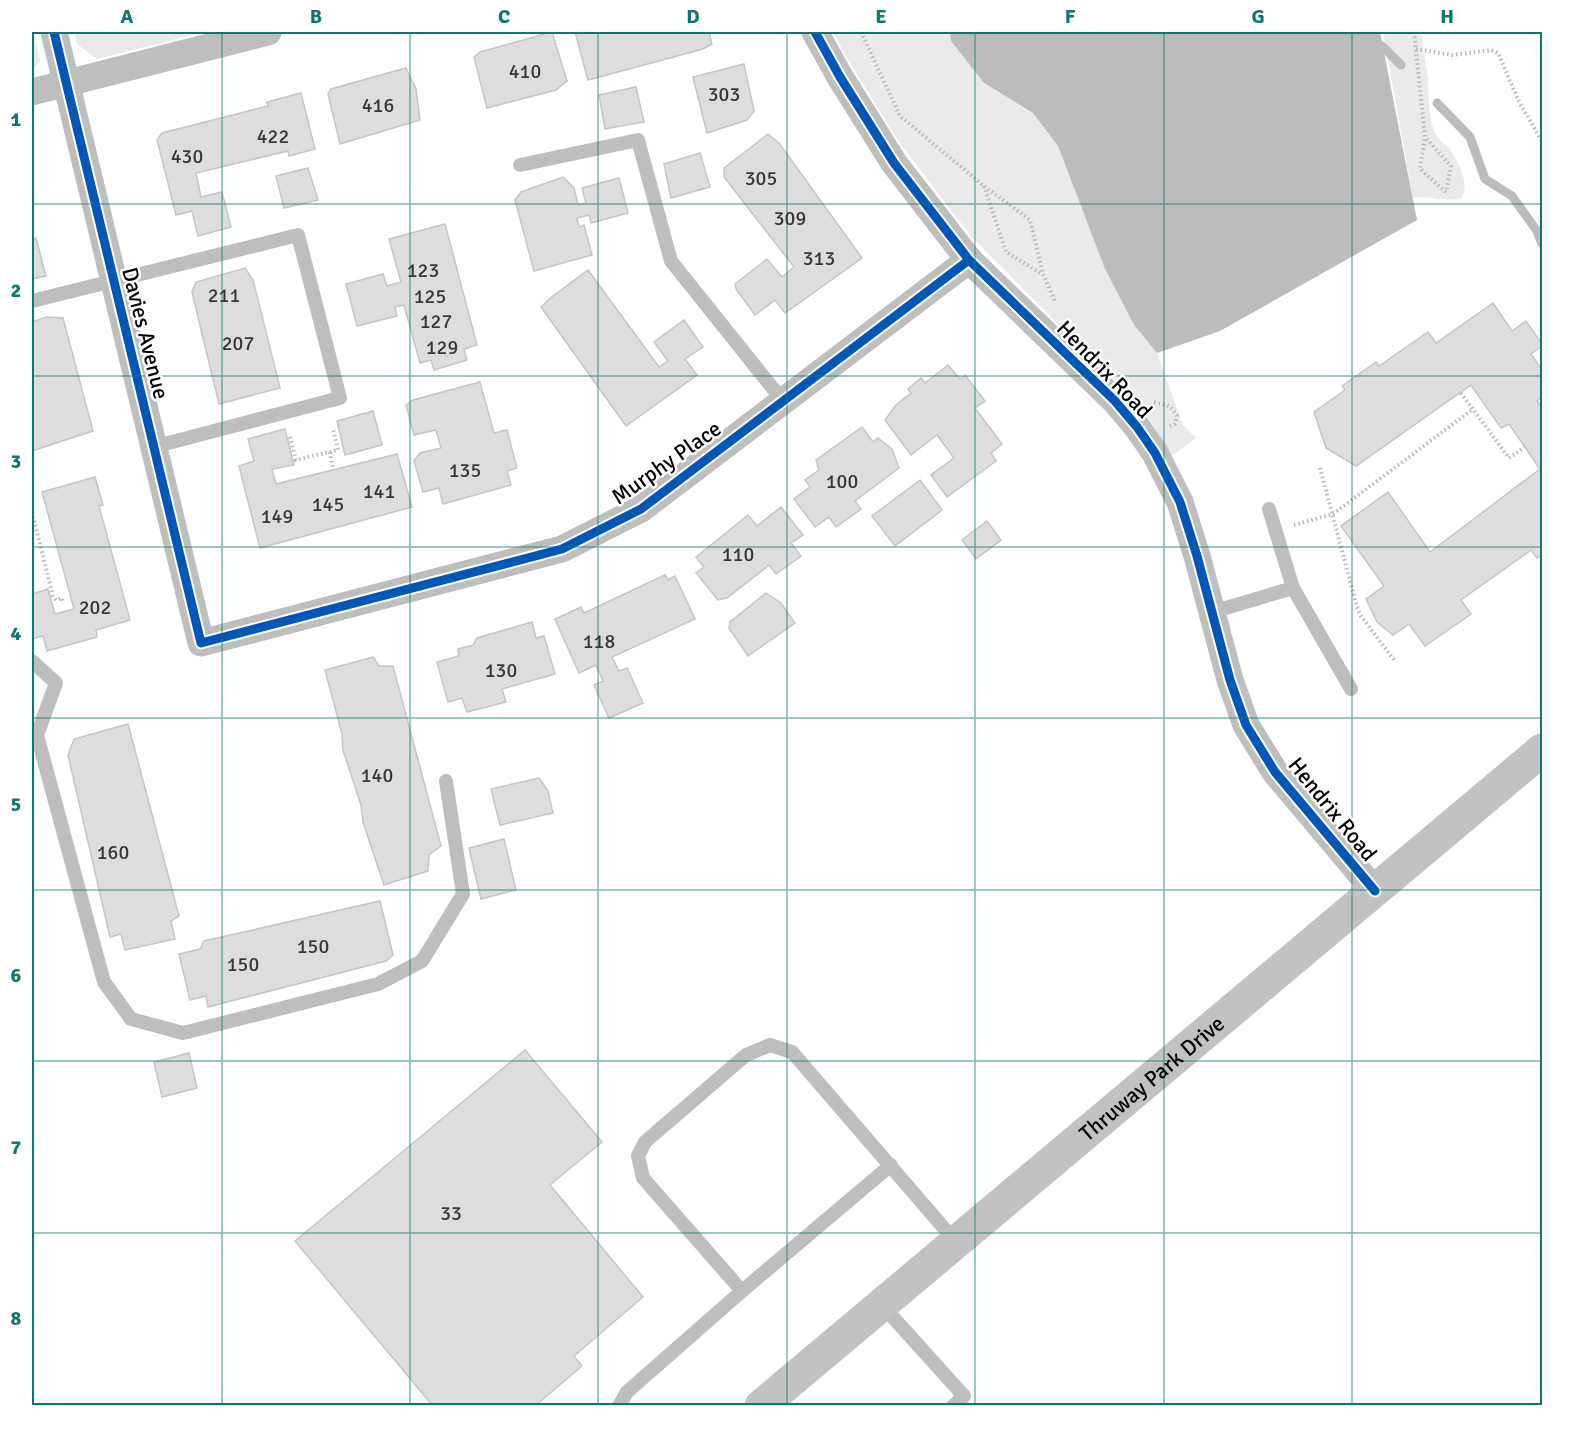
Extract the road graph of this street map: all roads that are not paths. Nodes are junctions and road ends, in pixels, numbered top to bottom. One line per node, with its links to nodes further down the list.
1 (54, 32): 4 (street, Davies Avenue)
2 (268, 32): 4 (street)
3 (815, 32): 7 (street, Hendrix Road)
4 (65, 83): 5 (street); 8 (street, Davies Avenue)
5 (32, 92)
6 (520, 165): 10 (lane)
7 (969, 260): 10 (street, Murphy Place); 14 (street, Hendrix Road)
8 (113, 282): 9 (lane); 11 (street, Davies Avenue); 11 (lane)
9 (32, 301)
10 (783, 401): 15 (street, Murphy Place)
11 (153, 447): 15 (street, Davies Avenue)
12 (1269, 509): 13 (lane)
13 (1293, 588): 14 (lane); 17 (lane)
14 (1212, 612): 20 (street, Hendrix Road)
15 (201, 643)
16 (32, 661): 19 (lane)
17 (1351, 689)
18 (1542, 750): 20 (main road, Thruway Park Drive)
19 (446, 781)
20 (1375, 891): 22 (main road, Thruway Park Drive)
21 (891, 1165): 22 (lane); 23 (lane); 23 (lane)
22 (956, 1242): 24 (main road, Thruway Park Drive)
23 (742, 1291): 25 (lane)
24 (881, 1304): 26 (main road, Thruway Park Drive); 27 (lane)
25 (619, 1406)
26 (760, 1406)
27 (953, 1406)

